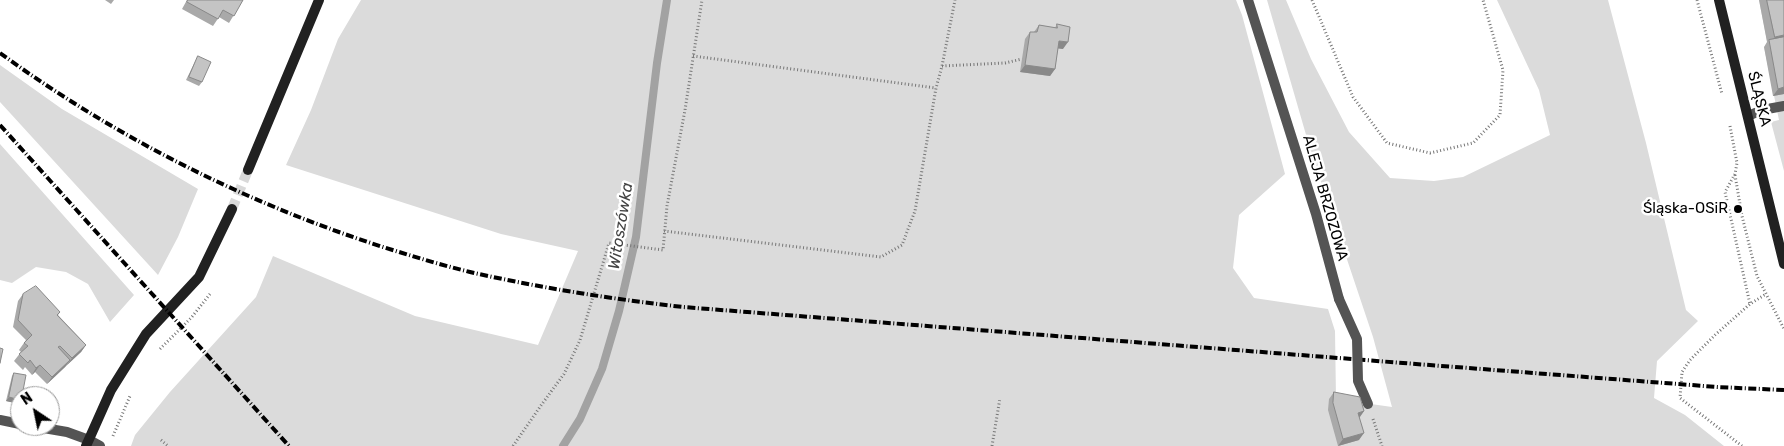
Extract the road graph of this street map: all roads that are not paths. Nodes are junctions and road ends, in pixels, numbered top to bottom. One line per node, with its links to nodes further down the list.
1 (318, 0): 6 (street)
2 (1248, 0): 10 (street, ALEJA BRZOZOWA, bridge)
3 (1719, 0): 5 (street, ŚLĄSKA)
4 (1784, 106): 5 (street)
5 (1748, 116): 8 (street, ŚLĄSKA)
6 (248, 170)
7 (232, 209): 12 (street)
8 (1782, 247): 9 (street, ŚLĄSKA)
9 (1784, 264)
10 (1368, 404)
11 (60, 431): 12 (street)
12 (88, 443): 13 (street)
13 (100, 446)

